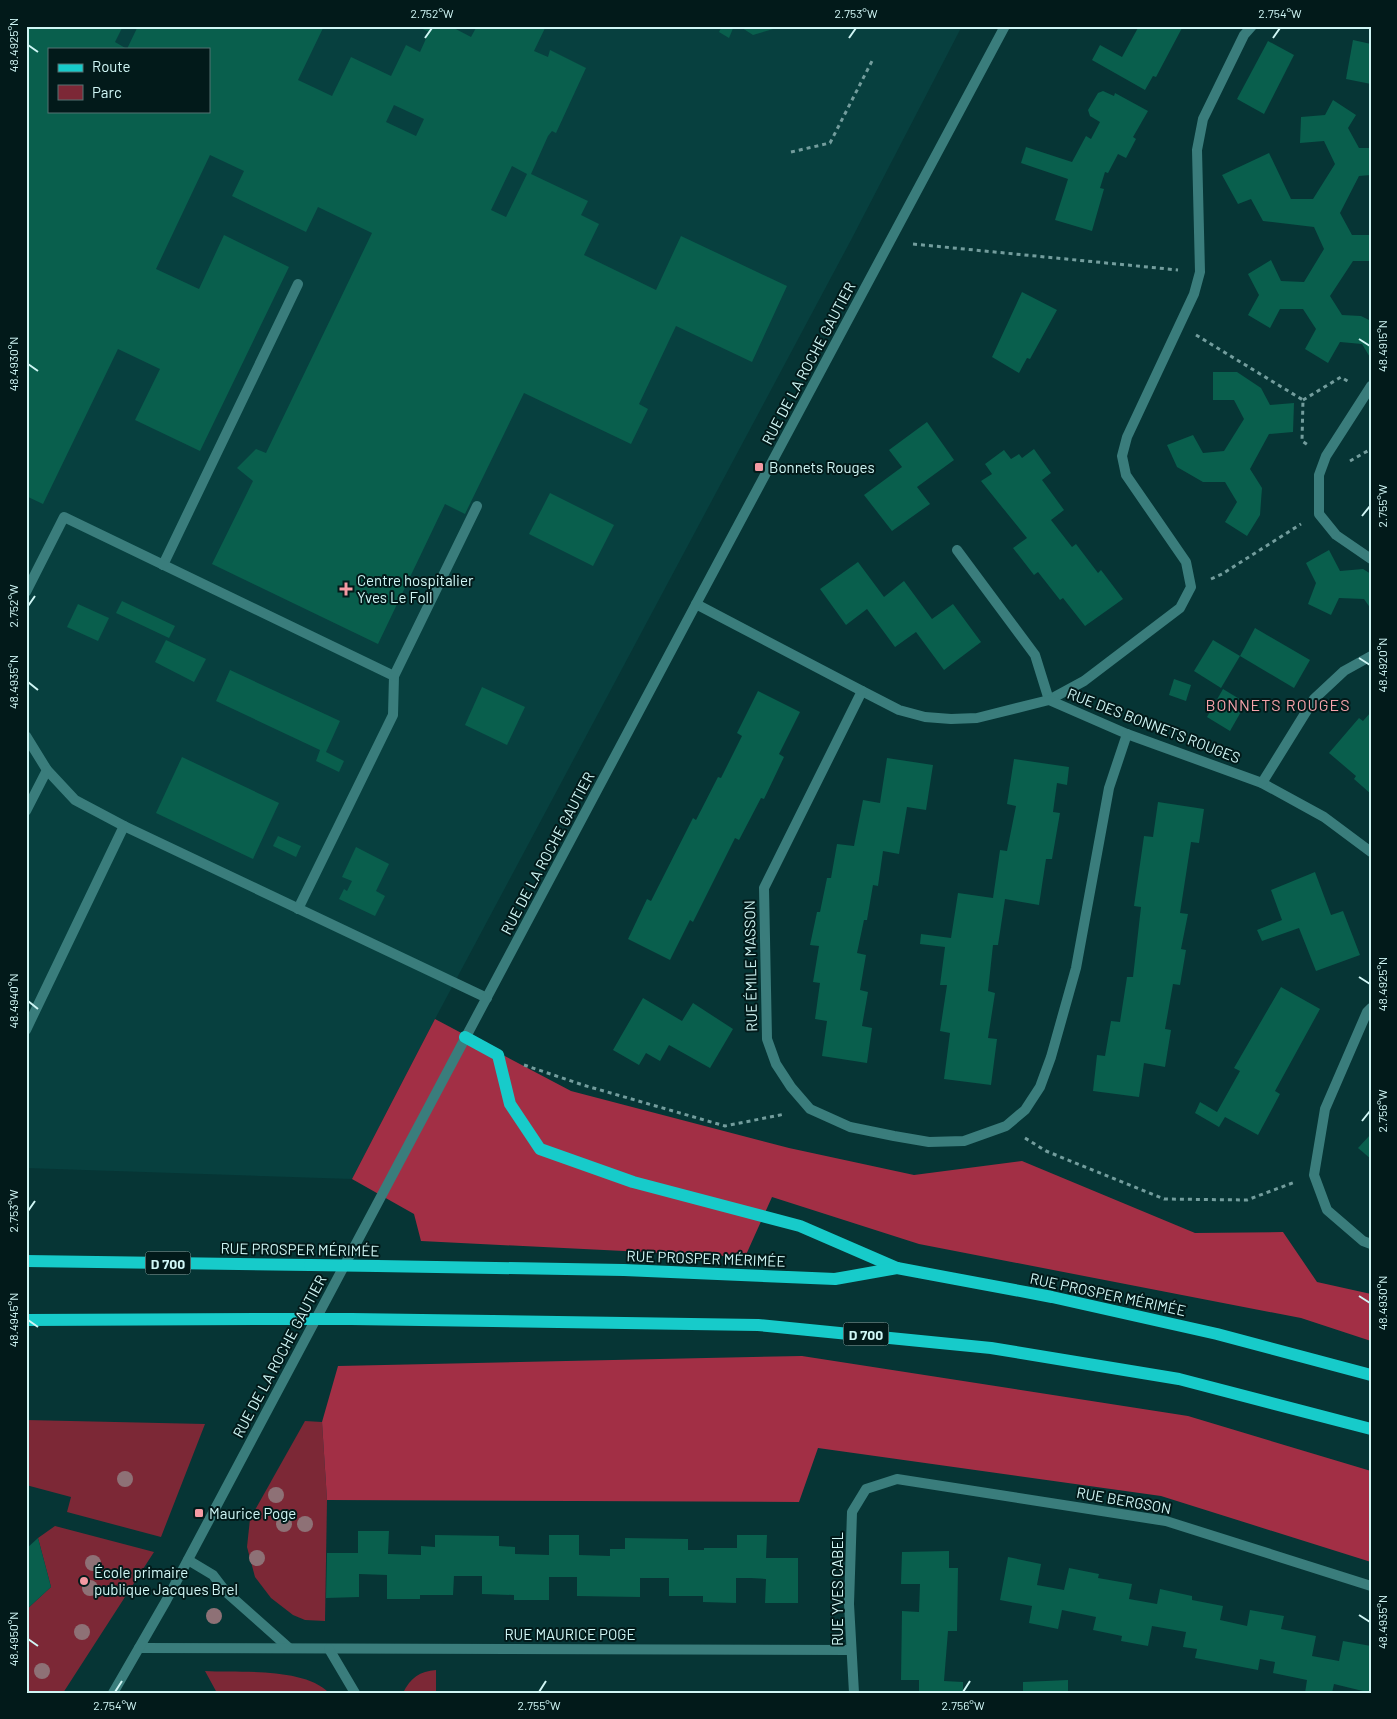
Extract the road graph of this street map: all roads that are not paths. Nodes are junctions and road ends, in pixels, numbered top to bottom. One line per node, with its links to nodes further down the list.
1 (1006, 26): 10 (street, RUE DE LA ROCHE GAUTIER)
2 (1252, 26): 14 (street)
3 (298, 284): 8 (street)
4 (1368, 389): 7 (street)
5 (477, 506): 12 (street)
6 (957, 550): 14 (street)
7 (1371, 559)
8 (163, 565): 9 (street); 12 (street)
9 (26, 592)
10 (696, 604): 13 (street, RUE DES BONNETS ROUGES); 23 (street, RUE DE LA ROCHE GAUTIER)
11 (1371, 656): 18 (street)
12 (394, 676): 22 (street)
13 (862, 692): 14 (street, RUE DES BONNETS ROUGES); 15 (street, RUE ÉMILE MASSON)
14 (1049, 700): 15 (street, RUE DES BONNETS ROUGES)
15 (1127, 734): 18 (street, RUE DES BONNETS ROUGES)
16 (26, 736): 17 (street)
17 (47, 770): 19 (street); 20 (street)
18 (1262, 782): 21 (street, RUE DES BONNETS ROUGES)
19 (26, 811)
20 (124, 826): 22 (street); 25 (street)
21 (1371, 852)
22 (298, 909): 23 (street)
23 (487, 998): 26 (street, RUE DE LA ROCHE GAUTIER)
24 (1371, 1008): 27 (street)
25 (26, 1030)
26 (465, 1037): 29 (main road); 34 (street, RUE DE LA ROCHE GAUTIER)
27 (1371, 1244)
28 (26, 1261): 29 (main road, RUE PROSPER MÉRIMÉE / D 700, bridge)
29 (897, 1268): 31 (main road, RUE PROSPER MÉRIMÉE / D 700)
30 (26, 1320): 32 (main road, D 700, bridge)
31 (1371, 1375)
32 (1371, 1429)
33 (866, 1489): 35 (street, RUE BERGSON); 39 (street, RUE YVES CABEL)
34 (188, 1560): 36 (street, RUE DE LA ROCHE GAUTIER); 37 (street)
35 (1371, 1586)
36 (139, 1648): 37 (street, RUE MAURICE POGE); 40 (street, RUE DE LA ROCHE GAUTIER)
37 (290, 1648): 38 (street, RUE MAURICE POGE)
38 (329, 1649): 39 (street, RUE MAURICE POGE); 41 (street)
39 (851, 1650): 42 (street, RUE YVES CABEL)
40 (112, 1693)
41 (354, 1693)
42 (854, 1693)

